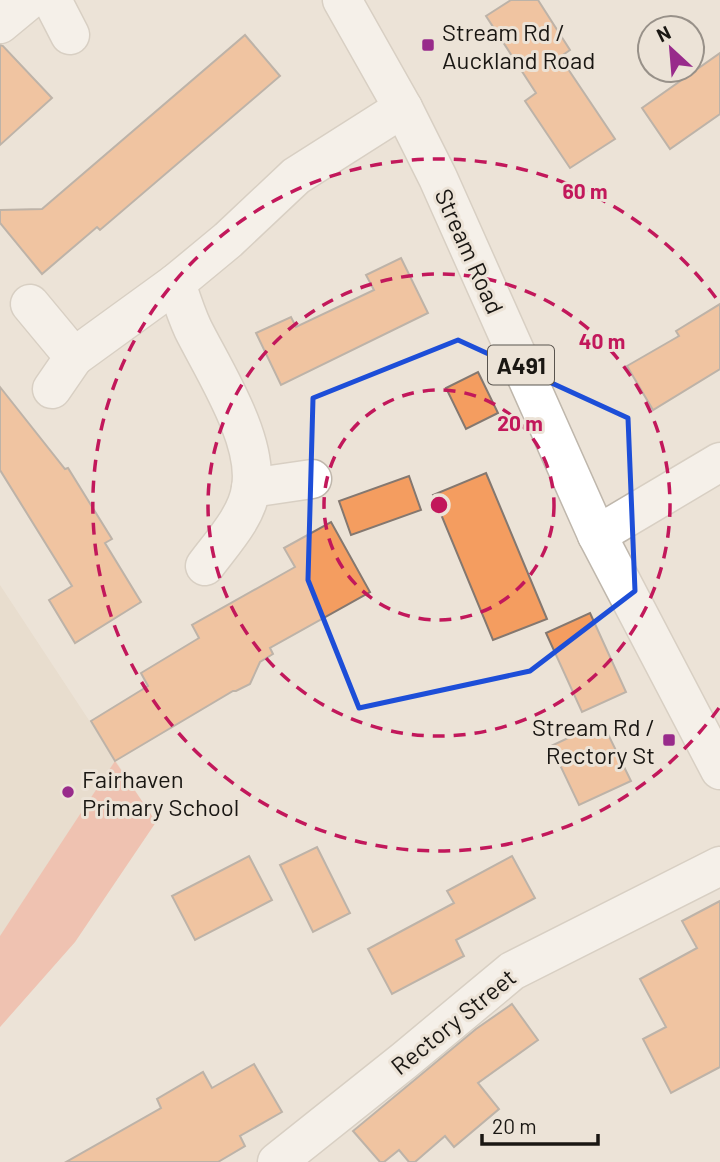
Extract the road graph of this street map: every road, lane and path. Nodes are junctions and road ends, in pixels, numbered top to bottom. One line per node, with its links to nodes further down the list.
1 (29, 0): 4 (main road)
2 (52, 0): 5 (main road)
3 (342, 0): 6 (main road, Stream Road / A491)
4 (0, 24)
5 (70, 35)
6 (403, 108): 7 (main road); 14 (main road, Stream Road / A491)
7 (176, 284): 9 (main road); 13 (main road)
8 (30, 304): 9 (main road)
9 (74, 356): 10 (main road)
10 (52, 389)
11 (720, 462): 14 (main road)
12 (312, 479): 13 (main road)
13 (251, 488): 15 (main road)
14 (597, 536): 16 (main road, Stream Road / A491)
15 (205, 566)
16 (720, 770)
17 (720, 866): 18 (main road, Rectory Street)
18 (277, 1162)

